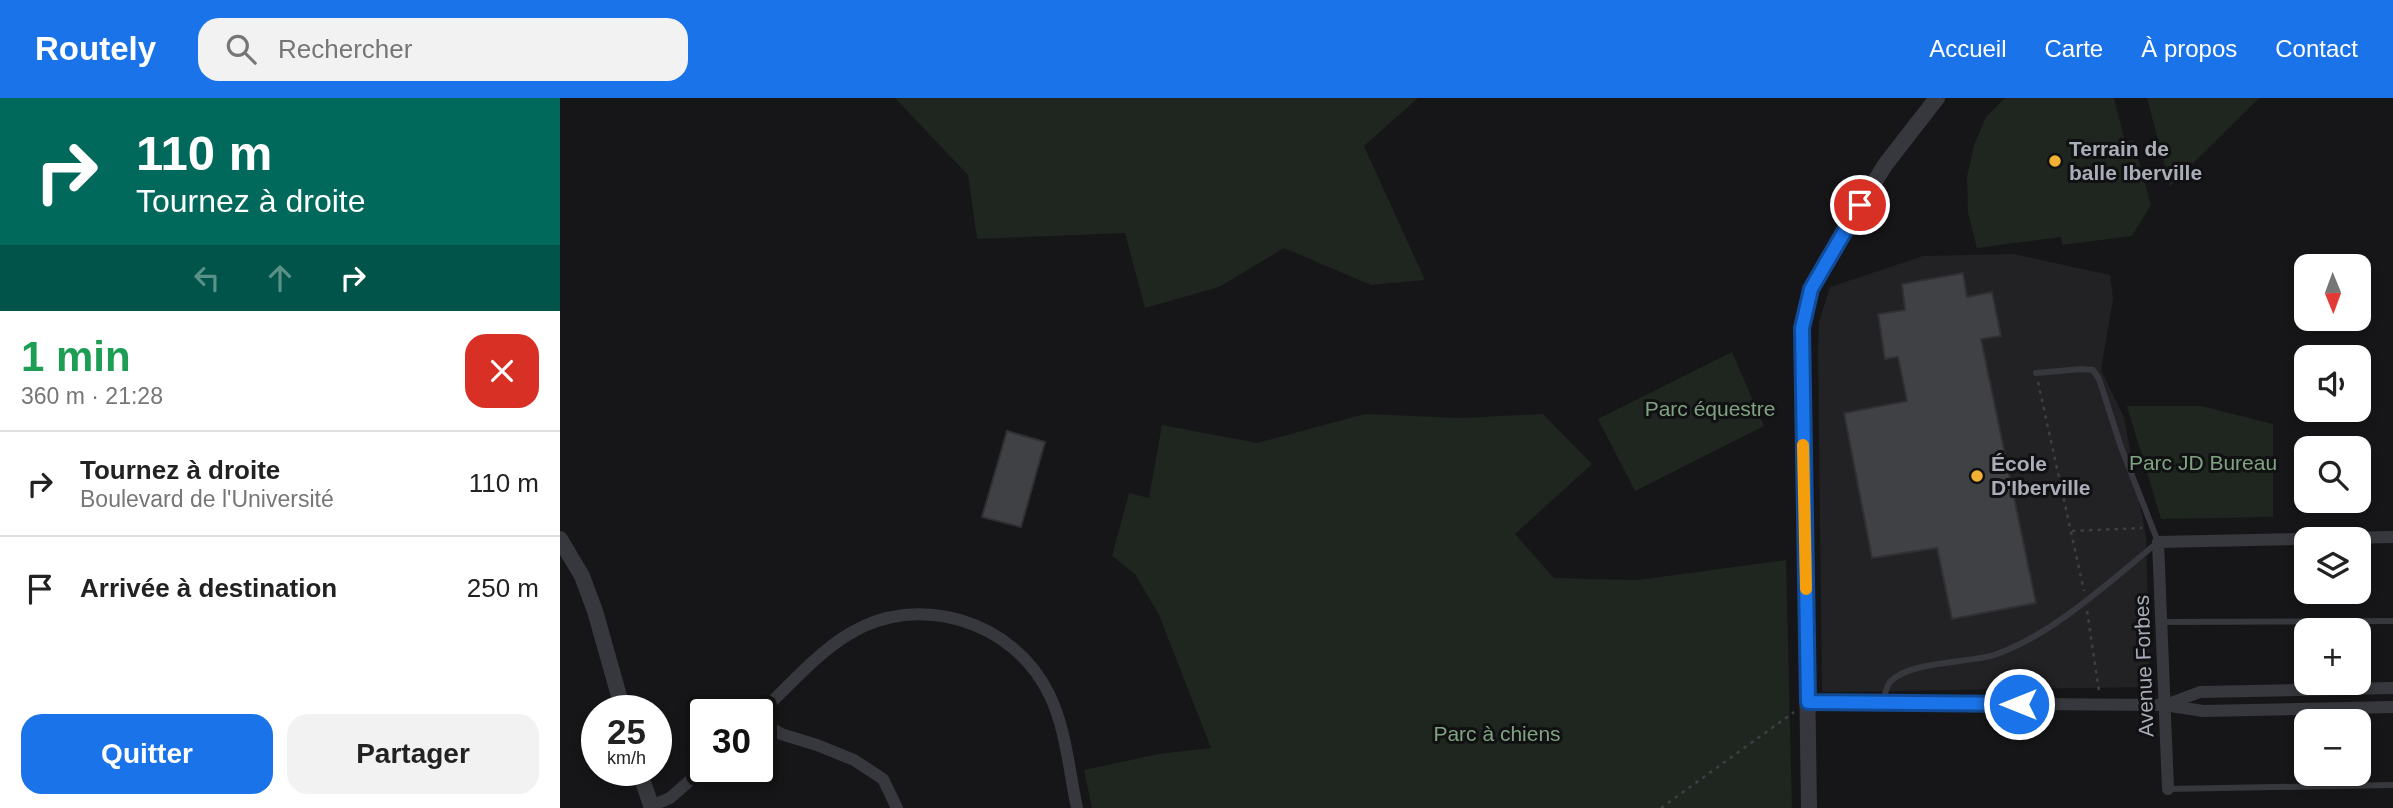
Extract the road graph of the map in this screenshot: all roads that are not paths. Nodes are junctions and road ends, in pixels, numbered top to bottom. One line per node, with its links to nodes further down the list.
1 (1937, 98): 11 (street)
2 (2036, 373): 5 (lane)
3 (2393, 537): 5 (street)
4 (560, 539): 9 (street)
5 (2158, 542): 7 (street, Avenue Forbes); 12 (lane)
6 (2393, 621): 7 (lane)
7 (2161, 622): 13 (street, Avenue Forbes)
8 (2393, 688): 13 (street)
9 (619, 695)
10 (777, 697): 22 (street)
11 (1808, 702): 12 (street); 23 (street)
12 (1882, 703): 13 (street)
13 (2164, 705): 14 (street); 19 (street, Avenue Forbes)
14 (2393, 708)
15 (777, 732): 21 (street)
16 (686, 784): 20 (street)
17 (2393, 785): 19 (lane)
18 (645, 786): 20 (street)
19 (2168, 789)
20 (652, 807)
21 (897, 808)
22 (1077, 808)
23 (1809, 808)

